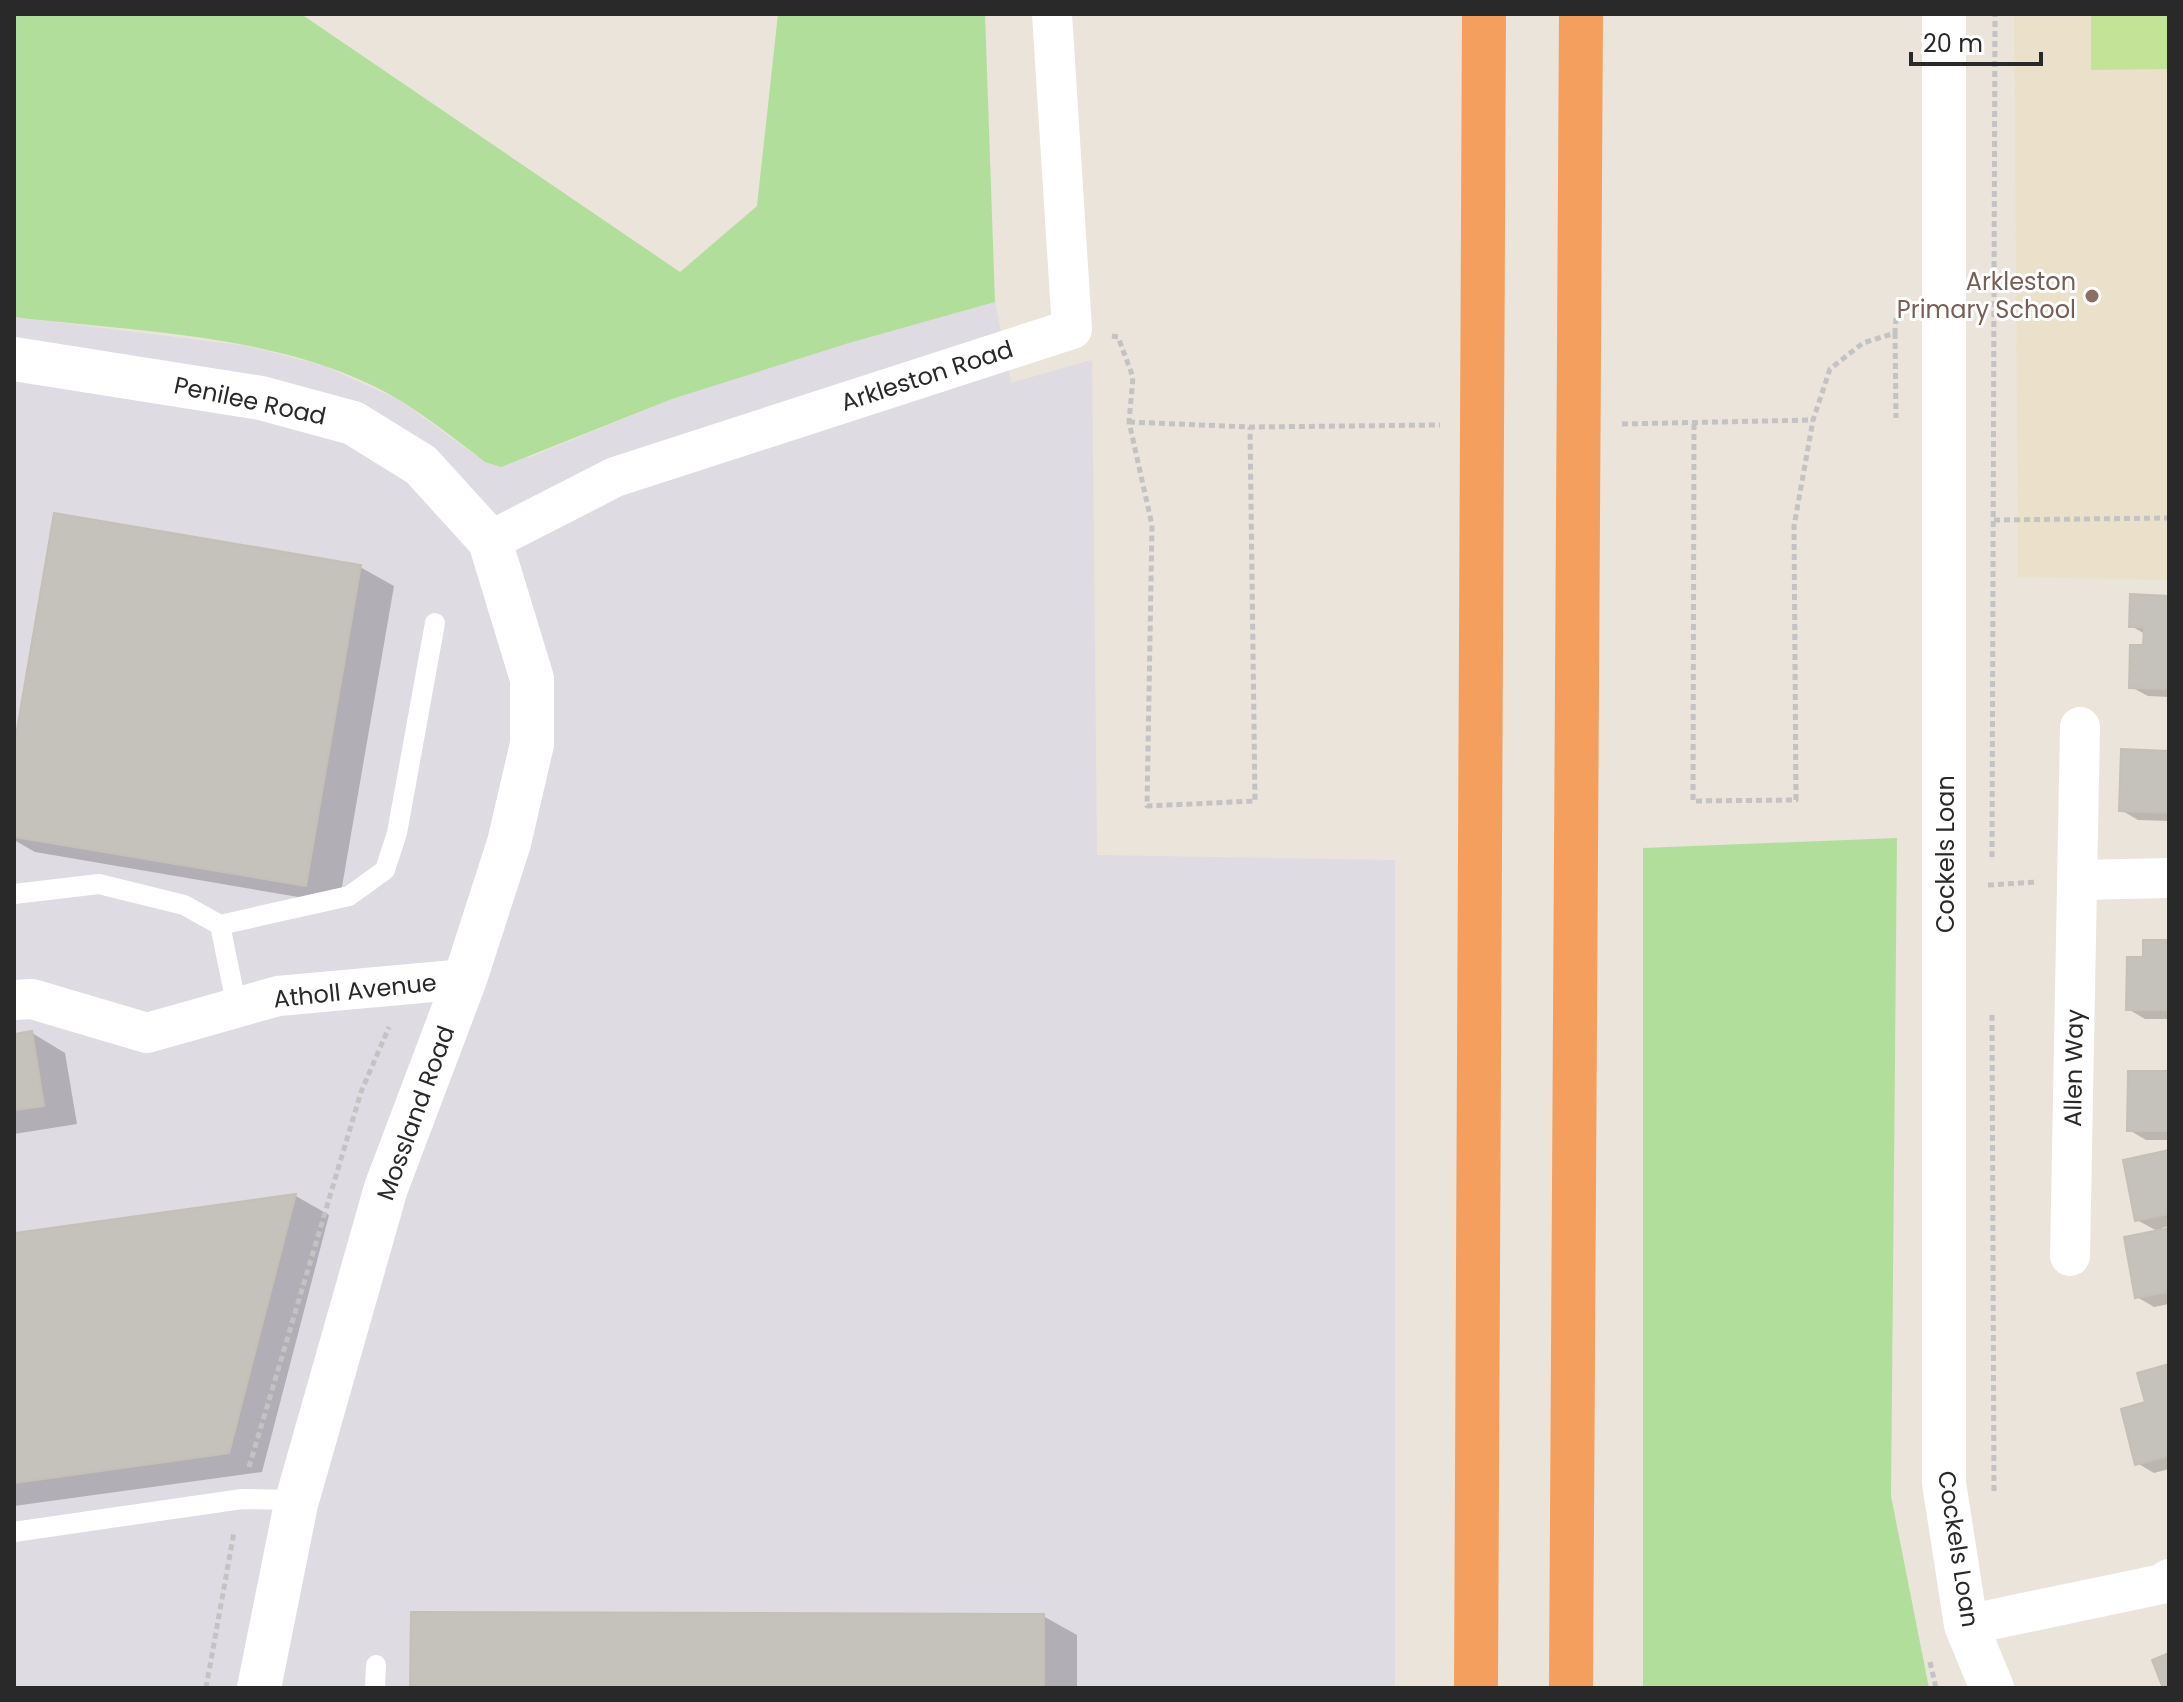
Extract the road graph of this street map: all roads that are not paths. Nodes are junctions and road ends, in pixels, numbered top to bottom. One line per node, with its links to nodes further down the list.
1 (1052, 14): 6 (street, Arkleston Road)
2 (1484, 14): 24 (highway)
3 (1581, 14): 25 (highway)
4 (1944, 14): 20 (street, Cockels Loan)
5 (14, 359): 6 (street, Penilee Road)
6 (490, 541): 13 (street, Mossland Road)
7 (435, 623): 12 (lane)
8 (2080, 727): 10 (street, Allen Way)
9 (2169, 878): 10 (street)
10 (2079, 880): 16 (street, Allen Way)
11 (14, 894): 12 (lane)
12 (220, 925): 15 (lane)
13 (465, 979): 15 (street, Atholl Avenue); 17 (street, Mossland Road)
14 (14, 1000): 15 (street, Atholl Avenue)
15 (237, 1008)
16 (2070, 1256)
17 (297, 1500): 18 (lane); 22 (street, Mossland Road)
18 (14, 1532)
19 (2169, 1579): 20 (street)
20 (1966, 1625): 26 (street, Cockels Loan)
21 (376, 1665): 23 (lane)
22 (259, 1688)
23 (375, 1688)
24 (1476, 1688)
25 (1571, 1688)
26 (1992, 1688)

